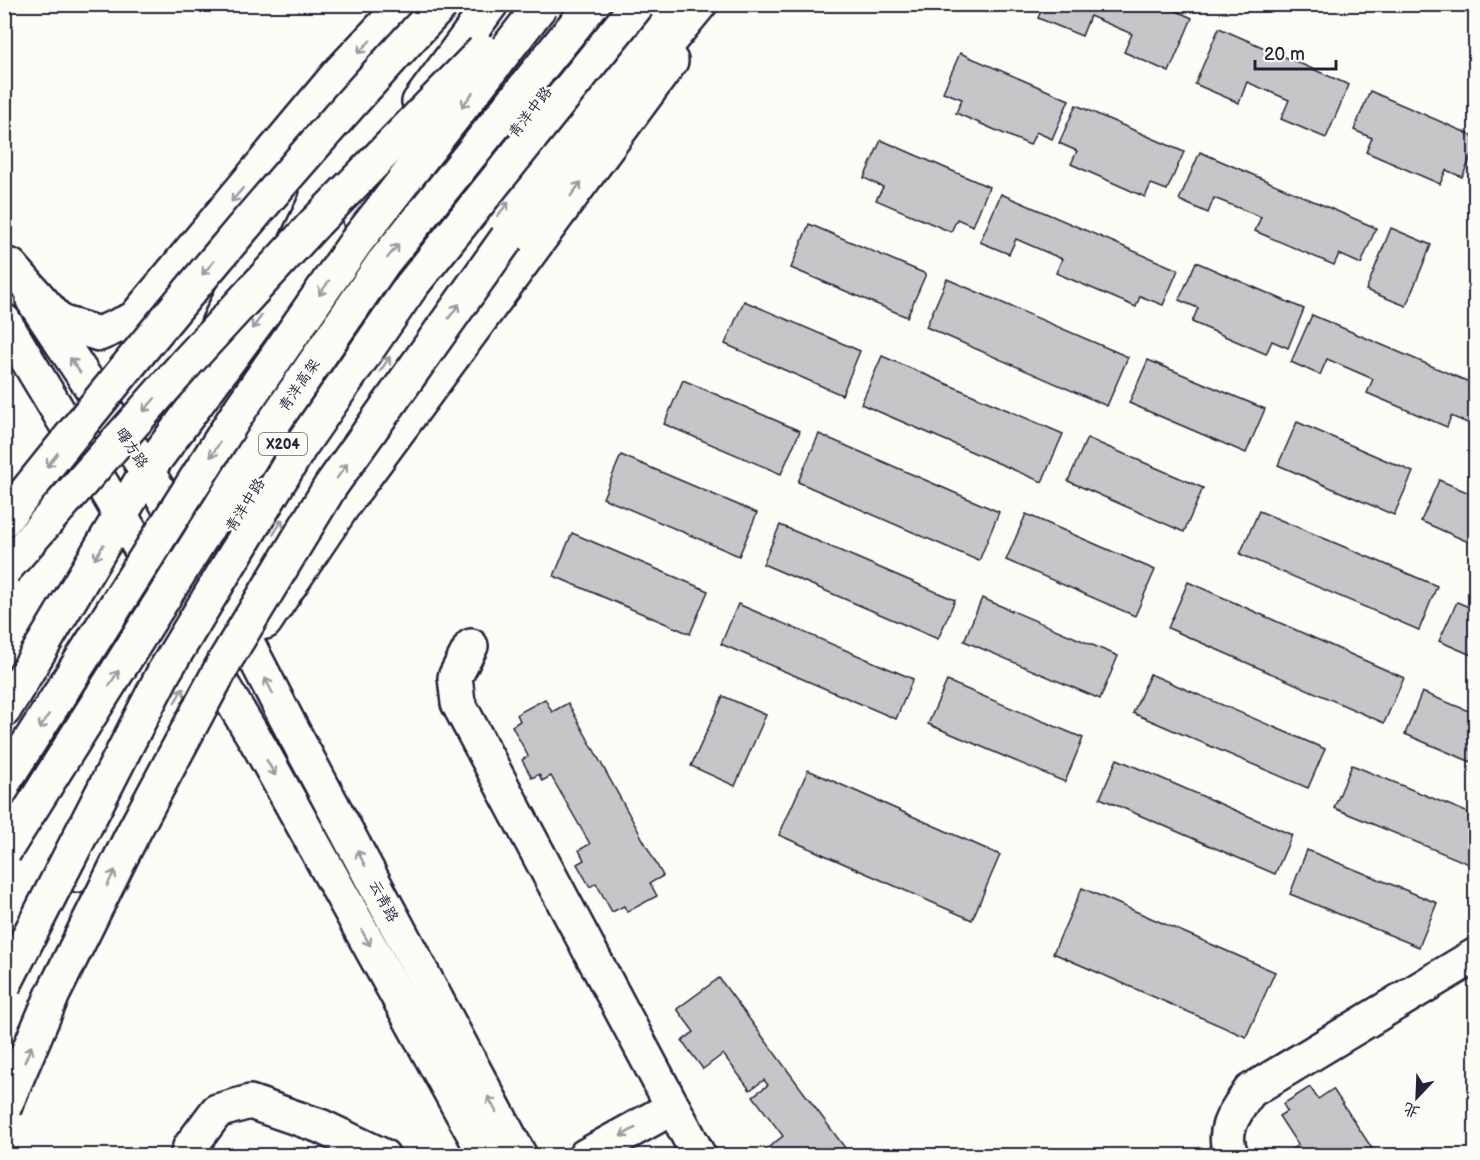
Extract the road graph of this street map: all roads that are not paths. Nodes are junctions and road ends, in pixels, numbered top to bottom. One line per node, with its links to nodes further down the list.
1 (404, 4): 12 (main road, one-way to 12)
2 (442, 4): 17 (main road, one-way to 17, bridge)
3 (490, 4): 15 (main road, one-way to 15)
4 (528, 4): 19 (main road, one-way to 19, bridge)
5 (542, 4): 28 (main road, one-way to 28, bridge)
6 (592, 4): 27 (main road, 青洋高架, one-way to 6, bridge)
7 (616, 4): 18 (main road, 青洋中路 / X204)
8 (638, 4): 35 (main road, bridge)
9 (672, 4): 20 (main road, one-way to 9)
10 (700, 4): 36 (main road, one-way to 10, bridge)
11 (713, 4): 23 (main road, one-way to 11)
12 (338, 74): 13 (main road, one-way to 13); 15 (main road)
13 (8, 261): 15 (main road, 曙方路, one-way to 13)
14 (4, 321): 16 (main road)
15 (147, 471): 16 (main road); 18 (main road, 曙方路)
16 (121, 515): 21 (main road); 26 (main road, one-way to 26)
17 (4, 520)
18 (206, 567): 20 (main road, 曙方路); 21 (main road, 青洋中路 / X204)
19 (4, 570)
20 (229, 608): 23 (main road, 曙方路); 24 (main road)
21 (180, 613): 24 (main road); 29 (main road, 青洋中路 / X204)
22 (471, 646): 37 (main road)
23 (249, 647): 25 (main road); 41 (main road, 云青路, one-way to 23)
24 (203, 652): 25 (main road); 30 (main road, one-way to 24)
25 (220, 681): 30 (main road); 40 (main road, one-way to 40)
26 (4, 710)
27 (89, 717): 31 (main road, 青洋高架, bridge); 32 (main road, bridge)
28 (4, 782)
29 (76, 794): 33 (main road, 青洋中路 / X204); 35 (main road)
30 (111, 814): 35 (main road)
31 (4, 852)
32 (4, 877)
33 (4, 920)
34 (1476, 955): 44 (main road)
35 (8, 989)
36 (4, 1108)
37 (672, 1108): 42 (main road, one-way to 42); 43 (main road)
38 (187, 1155): 39 (main road)
39 (383, 1155)
40 (486, 1155)
41 (520, 1155)
42 (585, 1155)
43 (699, 1155)
44 (1232, 1155)

